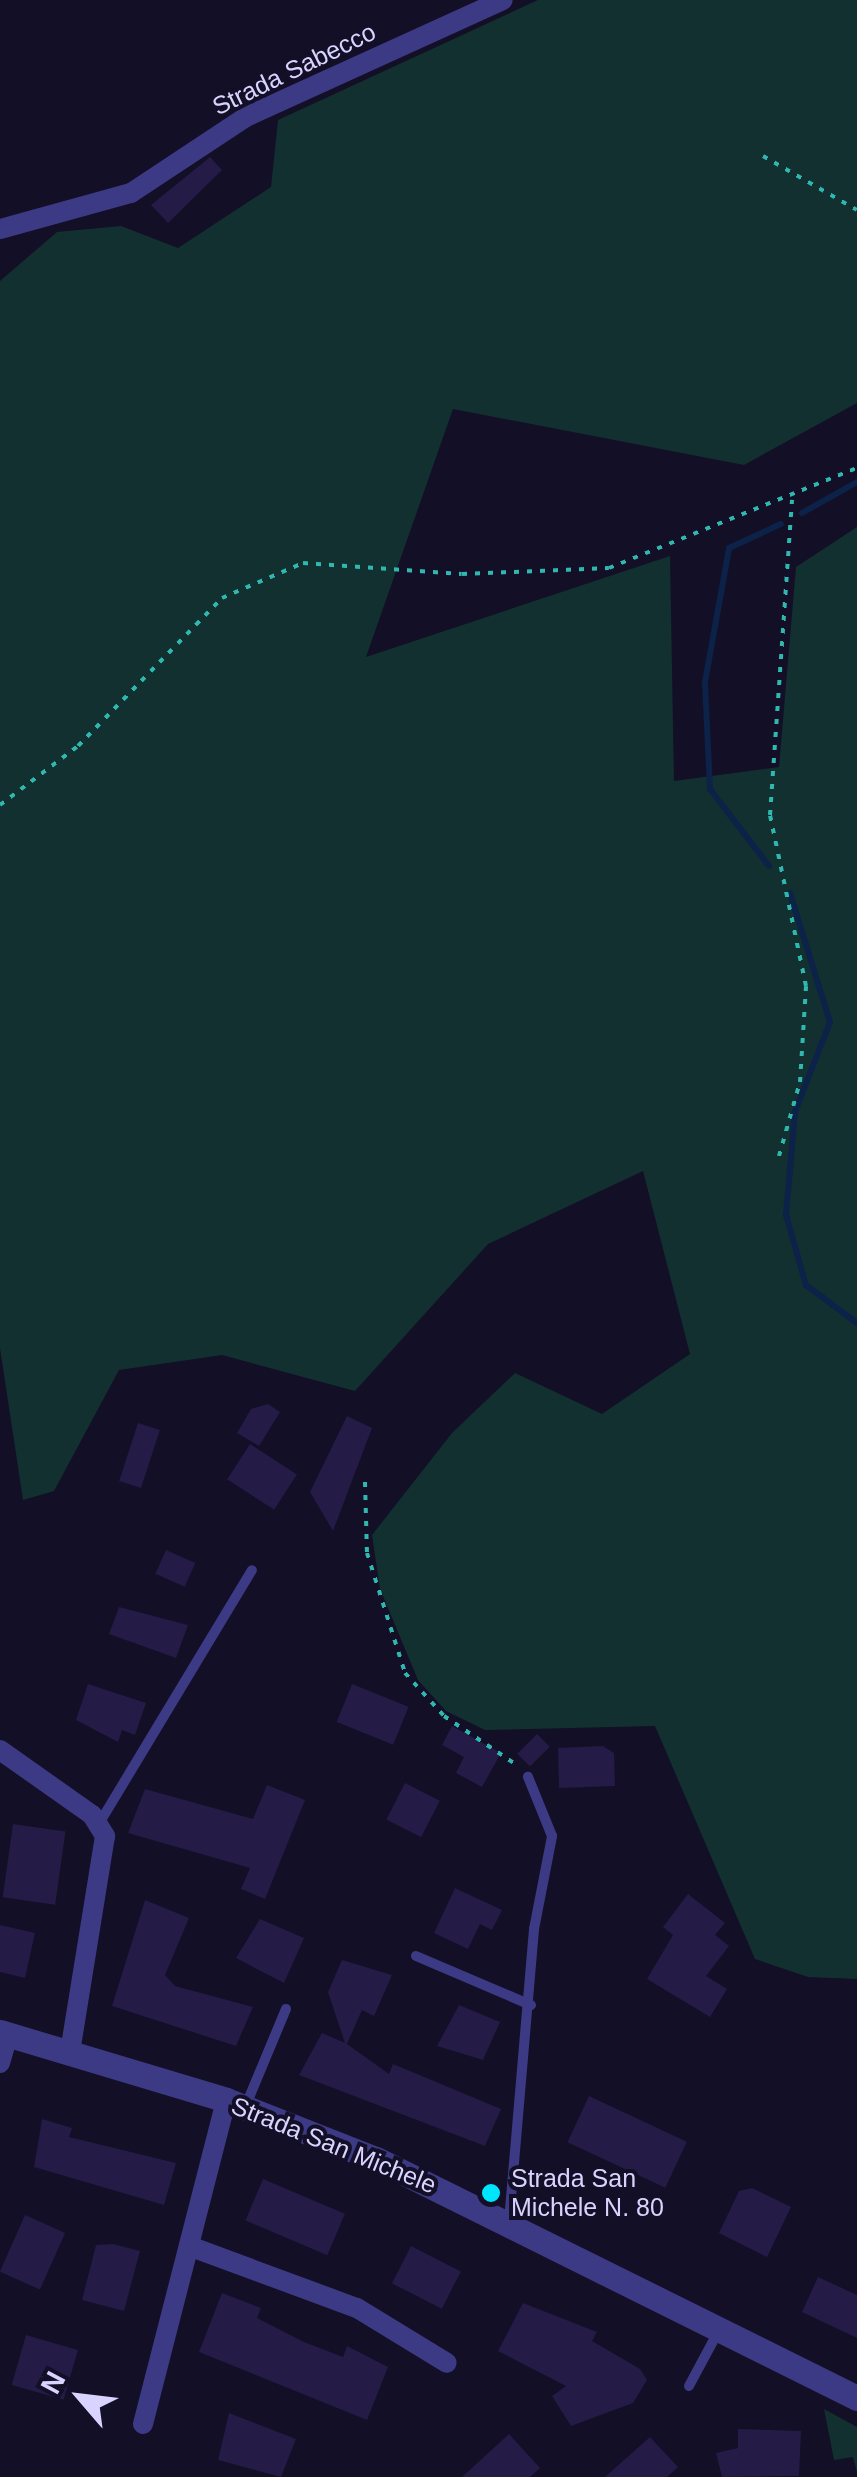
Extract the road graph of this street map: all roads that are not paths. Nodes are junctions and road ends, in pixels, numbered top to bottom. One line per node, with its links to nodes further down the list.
1 (503, 0): 2 (street, Strada Sabecco)
2 (0, 229)
3 (252, 1570): 6 (lane)
4 (0, 1750): 6 (street)
5 (528, 1777): 8 (lane)
6 (100, 1822): 11 (street)
7 (416, 1956): 8 (lane)
8 (531, 2006): 14 (lane)
9 (286, 2009): 13 (lane)
10 (4, 2034): 11 (street, Strada San Michele); 12 (street)
11 (70, 2052): 13 (street, Strada San Michele)
12 (0, 2064)
13 (236, 2103): 14 (street, Strada San Michele); 15 (street)
14 (509, 2221): 16 (street, Strada San Michele)
15 (189, 2246): 17 (street); 20 (street)
16 (721, 2326): 18 (lane); 19 (street, Strada San Michele)
17 (447, 2363)
18 (689, 2386)
19 (857, 2398)
20 (143, 2424)

